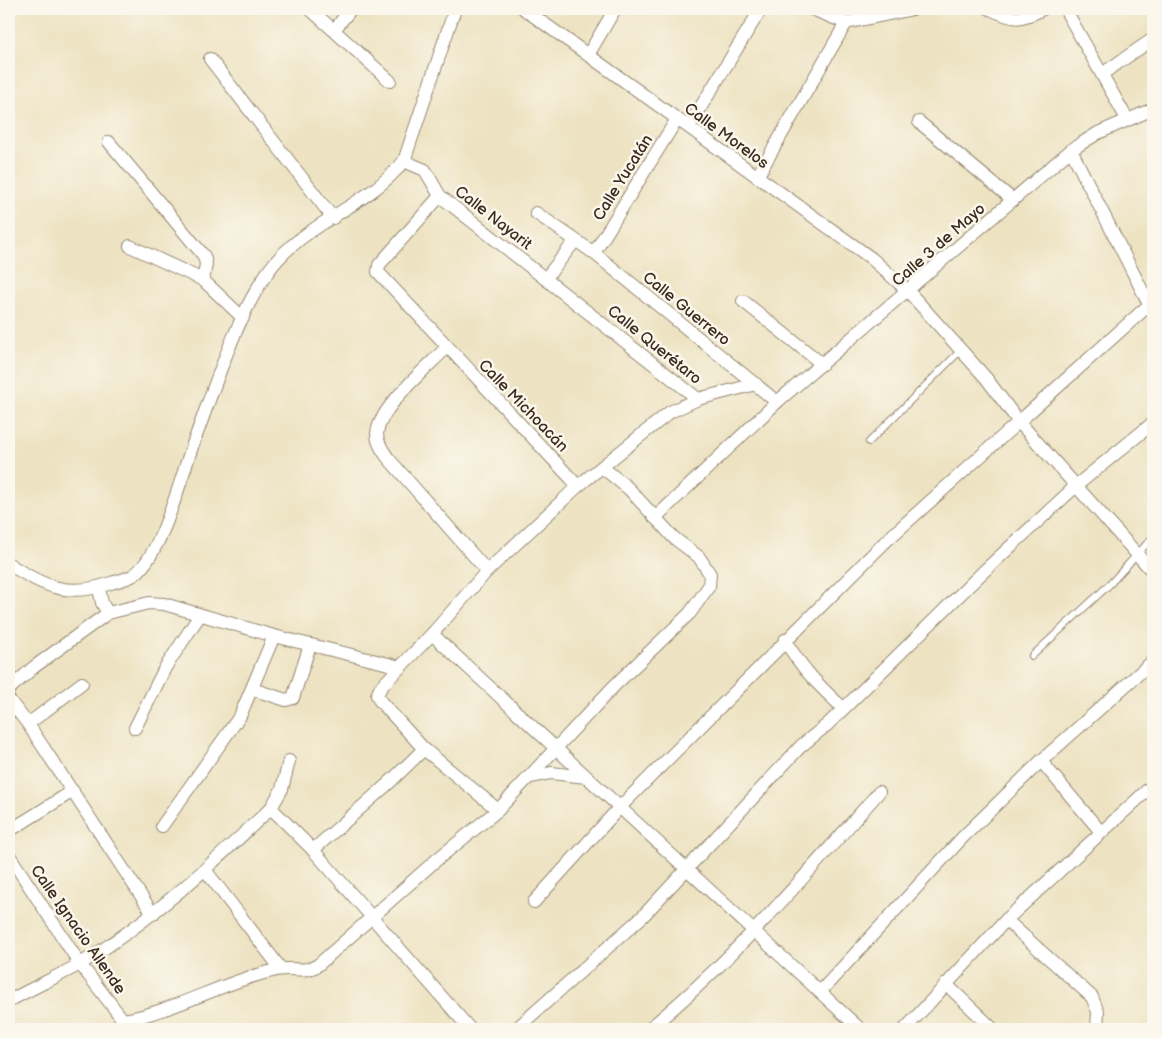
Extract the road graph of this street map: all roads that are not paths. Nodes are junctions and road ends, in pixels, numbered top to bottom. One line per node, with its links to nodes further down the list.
1 (310, 9): 13 (street)
2 (351, 9): 13 (street)
3 (524, 9): 15 (street, Calle Morelos)
4 (615, 9): 15 (street)
5 (761, 9): 23 (street)
6 (812, 9): 12 (street)
7 (913, 9): 12 (street)
8 (990, 9): 9 (street)
9 (1043, 9)
10 (1065, 9): 17 (street)
11 (453, 10): 26 (street)
12 (846, 23): 27 (street)
13 (334, 30): 18 (street)
14 (1153, 40): 17 (street)
15 (588, 55): 20 (street, Calle Morelos)
16 (210, 59): 31 (street)
17 (1102, 74): 21 (street)
18 (390, 80)
19 (1153, 109): 21 (street, Calle 3 de Mayo)
20 (677, 118): 23 (street, Calle Morelos); 34 (street, Calle Yucatán)
21 (1127, 119): 25 (street, Calle 3 de Mayo)
22 (919, 122): 29 (street)
23 (689, 126): 27 (street, Calle Morelos)
24 (109, 142): 36 (street)
25 (1071, 150): 29 (street, Calle 3 de Mayo); 39 (street)
26 (406, 162): 28 (street, Calle Nayarit); 31 (street)
27 (756, 177): 37 (street, Calle Morelos)
28 (440, 196): 35 (street, Calle Nayarit); 41 (street, Calle Michoacán)
29 (1013, 200): 37 (street, Calle 3 de Mayo)
30 (536, 213): 32 (street, Calle Guerrero)
31 (334, 218): 40 (street)
32 (576, 241): 34 (street, Calle Guerrero); 35 (street)
33 (130, 246): 36 (street)
34 (594, 253): 44 (street, Calle Guerrero)
35 (546, 278): 45 (street, Calle Querétaro)
36 (203, 280): 40 (street)
37 (908, 291): 42 (street, Calle Morelos); 43 (street, Calle 3 de Mayo)
38 (743, 301): 43 (street)
39 (1151, 309): 47 (street)
40 (243, 318): 59 (street)
41 (446, 348): 51 (street, Calle Michoacán); 57 (street)
42 (961, 350): 47 (street, Calle Morelos); 49 (lane)
43 (822, 364): 46 (street, Calle 3 de Mayo)
44 (756, 384): 45 (street, Calle Querétaro); 46 (street, Calle Guerrero)
45 (698, 399): 50 (street)
46 (776, 402): 53 (street, Calle 3 de Mayo)
47 (1019, 422): 52 (street, Calle Morelos); 63 (street)
48 (1153, 423): 52 (street)
49 (869, 442)
50 (602, 467): 51 (street); 53 (street)
51 (578, 486): 57 (street)
52 (1077, 486): 55 (street, Calle Morelos); 72 (street)
53 (655, 518): 75 (street)
54 (1153, 537): 55 (lane)
55 (1137, 554): 58 (street, Calle Morelos); 65 (lane)
56 (9, 564): 59 (street)
57 (487, 571): 61 (street)
58 (1153, 572)
59 (102, 599): 60 (street); 69 (street)
60 (200, 615): 62 (street); 74 (street)
61 (432, 634): 67 (street); 75 (street)
62 (274, 636): 64 (street); 70 (street)
63 (785, 640): 72 (street); 85 (street)
64 (310, 645): 67 (street); 70 (street)
65 (1032, 656)
66 (1153, 661): 78 (street)
67 (401, 667): 76 (street)
68 (82, 683): 73 (street)
69 (9, 689)
70 (252, 689): 87 (street)
71 (9, 700): 73 (street)
72 (843, 708): 92 (street)
73 (28, 724): 82 (street)
74 (136, 728)
75 (556, 747): 79 (street); 80 (street)
76 (424, 749): 86 (street); 90 (street)
77 (290, 760): 84 (street)
78 (1040, 761): 89 (street); 102 (street)
79 (586, 777): 80 (street); 85 (street)
80 (527, 778): 86 (street)
81 (1153, 786): 89 (street)
82 (73, 791): 88 (street); 95 (street)
83 (880, 792): 98 (street)
84 (271, 808): 90 (street); 93 (street)
85 (619, 808): 92 (street); 94 (street)
86 (498, 810): 96 (street)
87 (162, 826)
88 (9, 831)
89 (1101, 832): 97 (street)
90 (312, 850): 96 (street)
91 (9, 855): 99 (street, Calle Ignacio Allende)
92 (687, 869): 98 (street); 106 (street)
93 (206, 871): 95 (street); 100 (street)
94 (534, 902)
95 (152, 914): 99 (street)
96 (371, 917): 100 (street); 105 (street)
97 (1006, 920): 101 (street); 111 (street)
98 (755, 931): 102 (street); 107 (street)
99 (80, 964): 103 (street); 104 (street, Calle Ignacio Allende)
100 (280, 969): 104 (street)
101 (946, 984): 109 (street); 110 (street)
102 (820, 992): 108 (street)
103 (9, 1001)
104 (127, 1025)
105 (470, 1029)
106 (516, 1029)
107 (649, 1029)
108 (860, 1029)
109 (905, 1029)
110 (993, 1029)
111 (1097, 1029)

